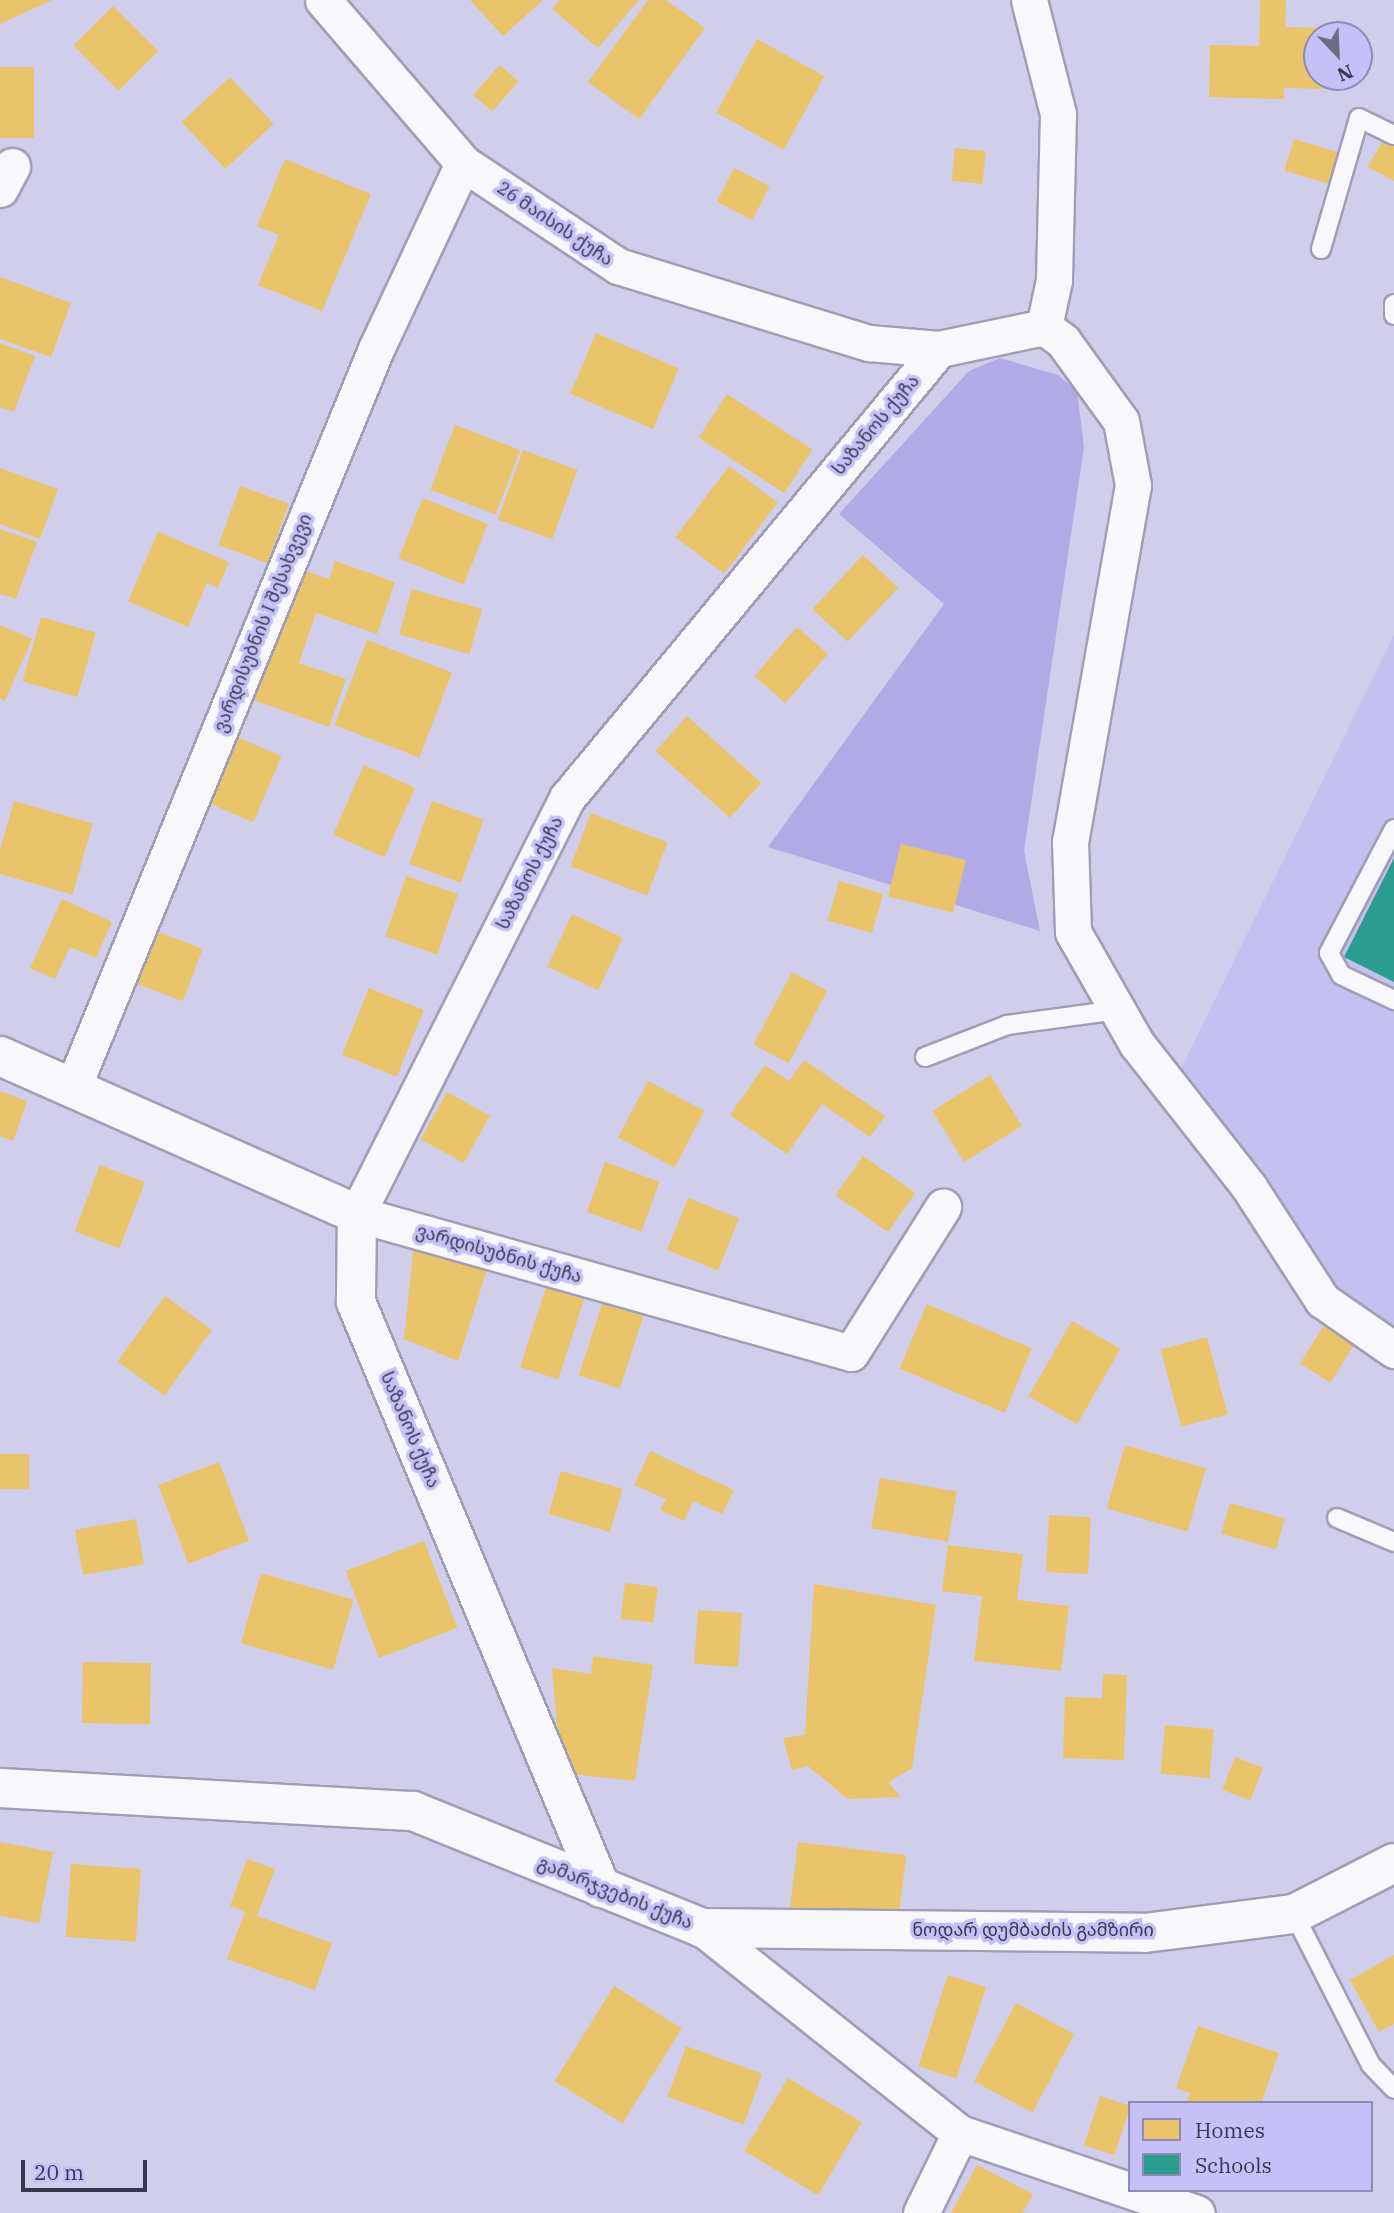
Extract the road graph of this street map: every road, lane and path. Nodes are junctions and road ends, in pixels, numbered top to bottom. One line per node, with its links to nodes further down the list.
1 (323, 0): 4 (street, 26 მაისის ქუჩა)
2 (1029, 0): 8 (street)
3 (1394, 135): 5 (lane)
4 (463, 163): 9 (street, 26 მაისის ქუჩა); 15 (street, ვარდისუბნის I შესახვევი)
5 (1321, 249)
6 (1394, 304): 7 (lane)
7 (1394, 315)
8 (1044, 327): 9 (street); 12 (street)
9 (939, 349): 17 (street, საზანოს ქუჩა)
10 (1394, 829): 11 (lane)
11 (1394, 1000)
12 (1118, 1010): 14 (lane); 18 (street)
13 (0, 1056): 15 (street, ვარდისუბნის ქუჩა)
14 (925, 1057)
15 (73, 1087): 17 (street, ვარდისუბნის ქუჩა)
16 (943, 1207): 17 (street, ვარდისუბნის ქუჩა)
17 (357, 1214): 23 (street, საზანოს ქუჩა)
18 (1394, 1350)
19 (1337, 1518): 20 (lane)
20 (1394, 1542)
21 (0, 1788): 23 (street, გამარჯვების ქუჩა)
22 (1394, 1863): 24 (street, ნოდარ დუმბაძის გამზირი)
23 (601, 1888): 25 (street, გამარჯვების ქუჩა)
24 (1294, 1914): 25 (street, ნოდარ დუმბაძის გამზირი); 26 (lane)
25 (702, 1928): 27 (street, გამარჯვების ქუჩა)
26 (1394, 2089)
27 (960, 2133): 28 (street, გამარჯვების ქუჩა); 30 (street)
28 (1128, 2190)
29 (1135, 2192): 31 (street, გამარჯვების ქუჩა)
30 (921, 2213)
31 (1197, 2213)

